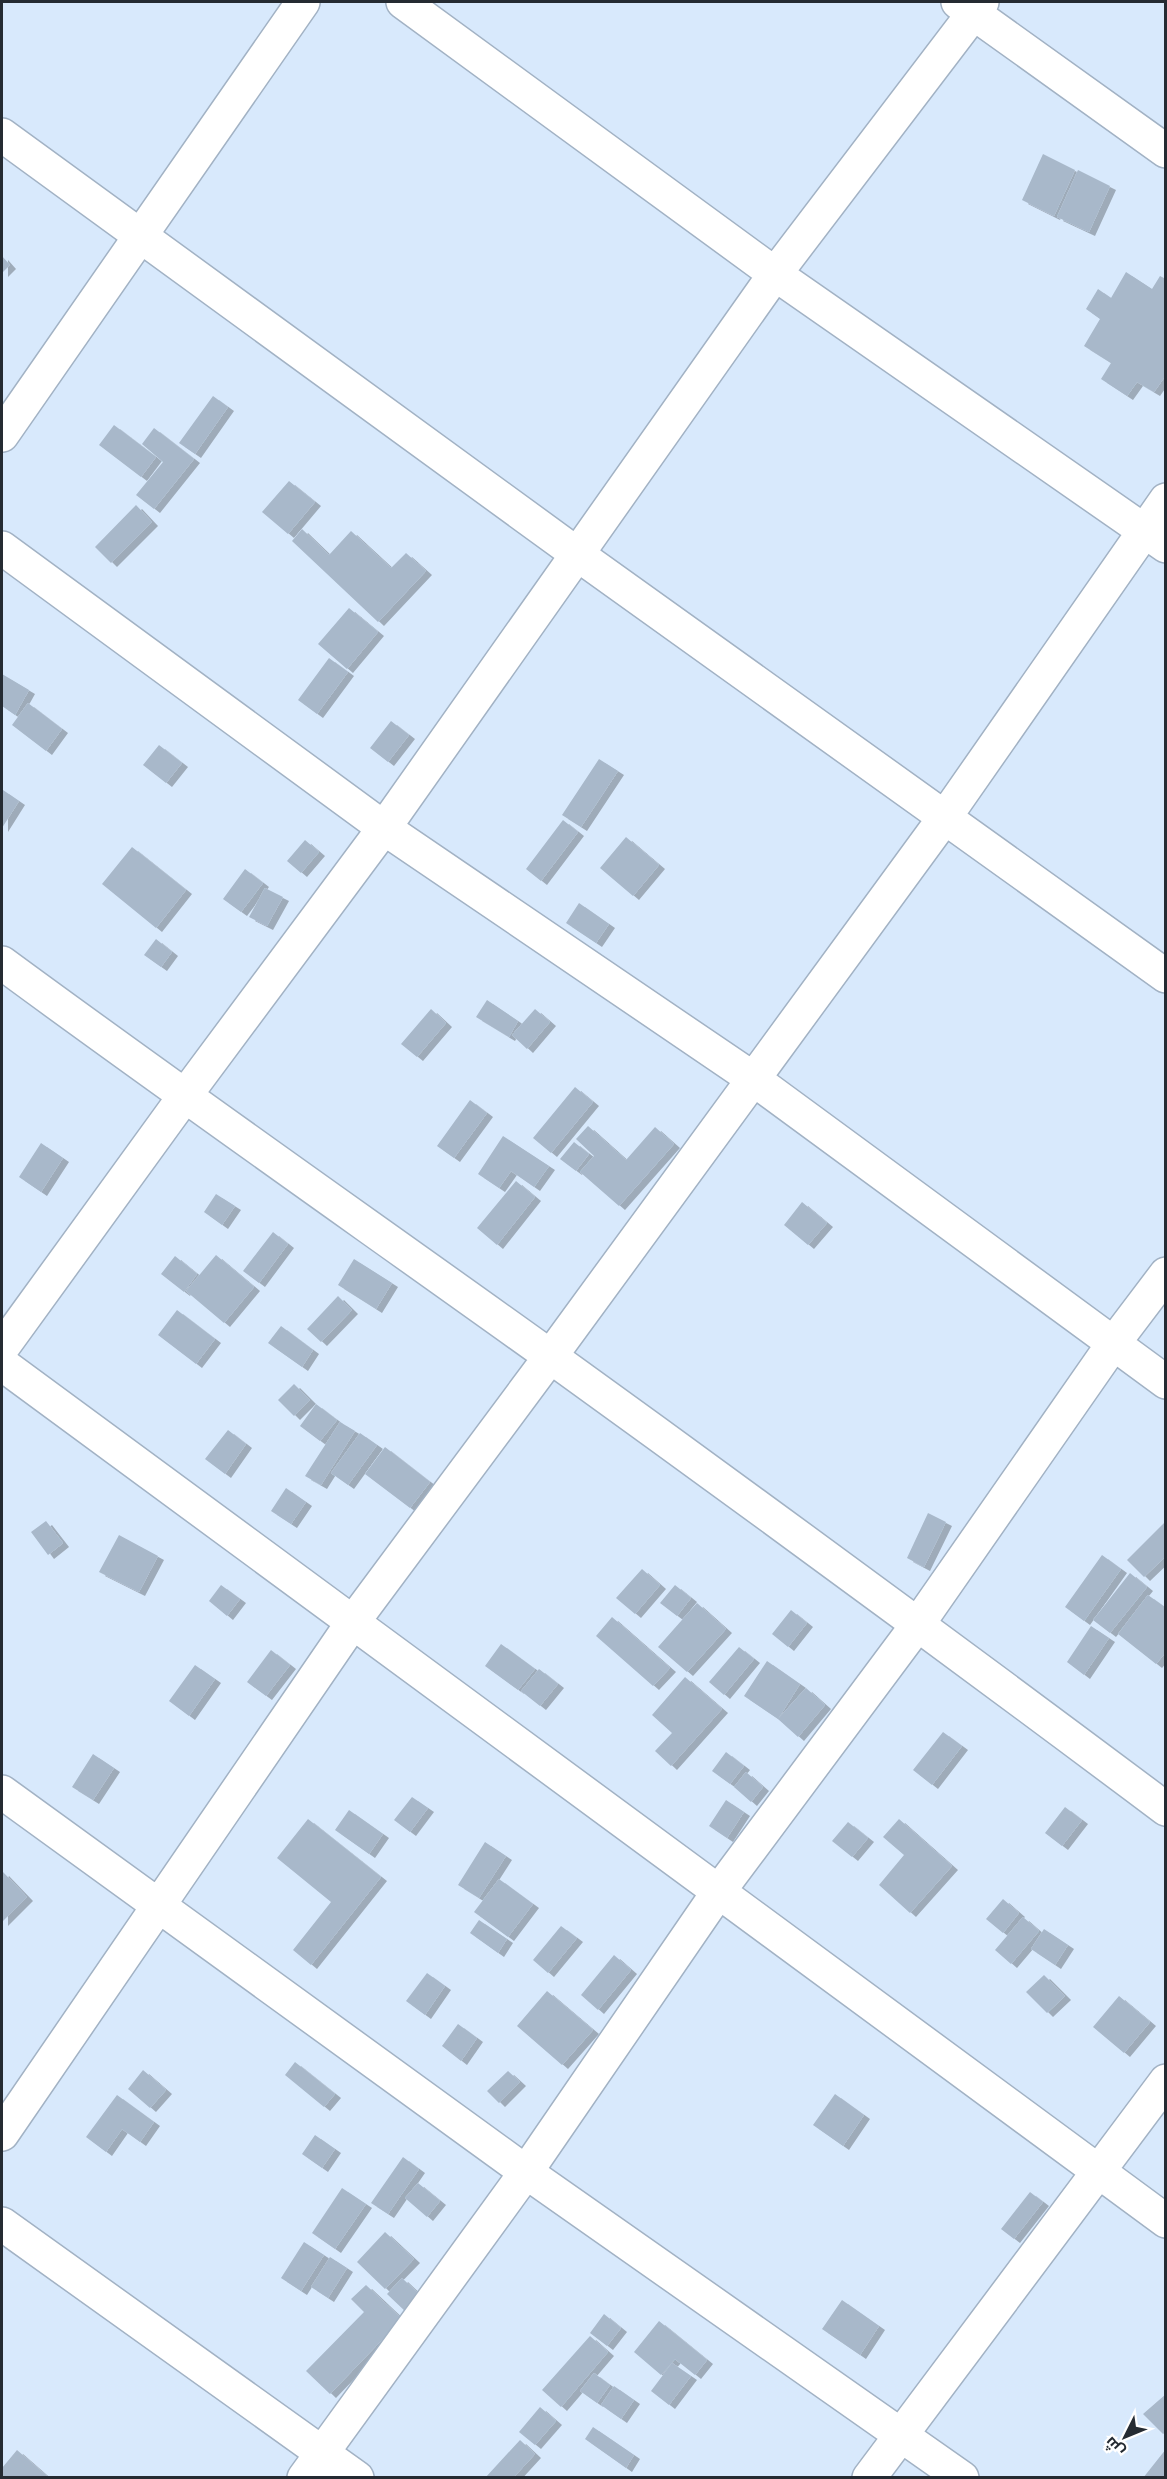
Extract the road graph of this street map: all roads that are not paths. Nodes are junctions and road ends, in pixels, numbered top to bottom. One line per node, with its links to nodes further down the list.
1 (303, 2): 6 (street)
2 (403, 2): 7 (street)
3 (971, 5): 5 (street); 7 (street)
4 (2, 135): 6 (street)
5 (1166, 151)
6 (140, 238): 8 (street); 12 (street)
7 (775, 274): 10 (street); 12 (street)
8 (2, 435)
9 (1166, 500): 10 (street)
10 (1155, 538): 13 (street)
11 (2, 548): 14 (street)
12 (577, 554): 13 (street); 14 (street)
13 (945, 817): 16 (street); 17 (street)
14 (384, 828): 17 (street); 18 (street)
15 (2, 963): 18 (street)
16 (1166, 976)
17 (752, 1078): 20 (street); 22 (street)
18 (184, 1097): 21 (street); 22 (street)
19 (1166, 1274): 20 (street)
20 (1113, 1344): 24 (street); 26 (street)
21 (2, 1348)
22 (550, 1357): 25 (street); 26 (street)
23 (2, 1365): 25 (street)
24 (1166, 1382)
25 (353, 1622): 29 (street); 30 (street)
26 (918, 1624): 28 (street); 29 (street)
27 (2, 1792): 30 (street)
28 (1166, 1809)
29 (719, 1891): 33 (street); 34 (street)
30 (158, 1906): 32 (street); 33 (street)
31 (1166, 2081): 34 (street)
32 (2, 2134)
33 (526, 2172): 37 (street); 38 (street)
34 (1098, 2172): 35 (street); 37 (street)
35 (1166, 2221)
36 (2, 2224): 38 (street)
37 (901, 2433): 40 (street); 41 (street)
38 (313, 2465): 39 (street)
39 (357, 2478)
40 (869, 2478)
41 (962, 2478)

